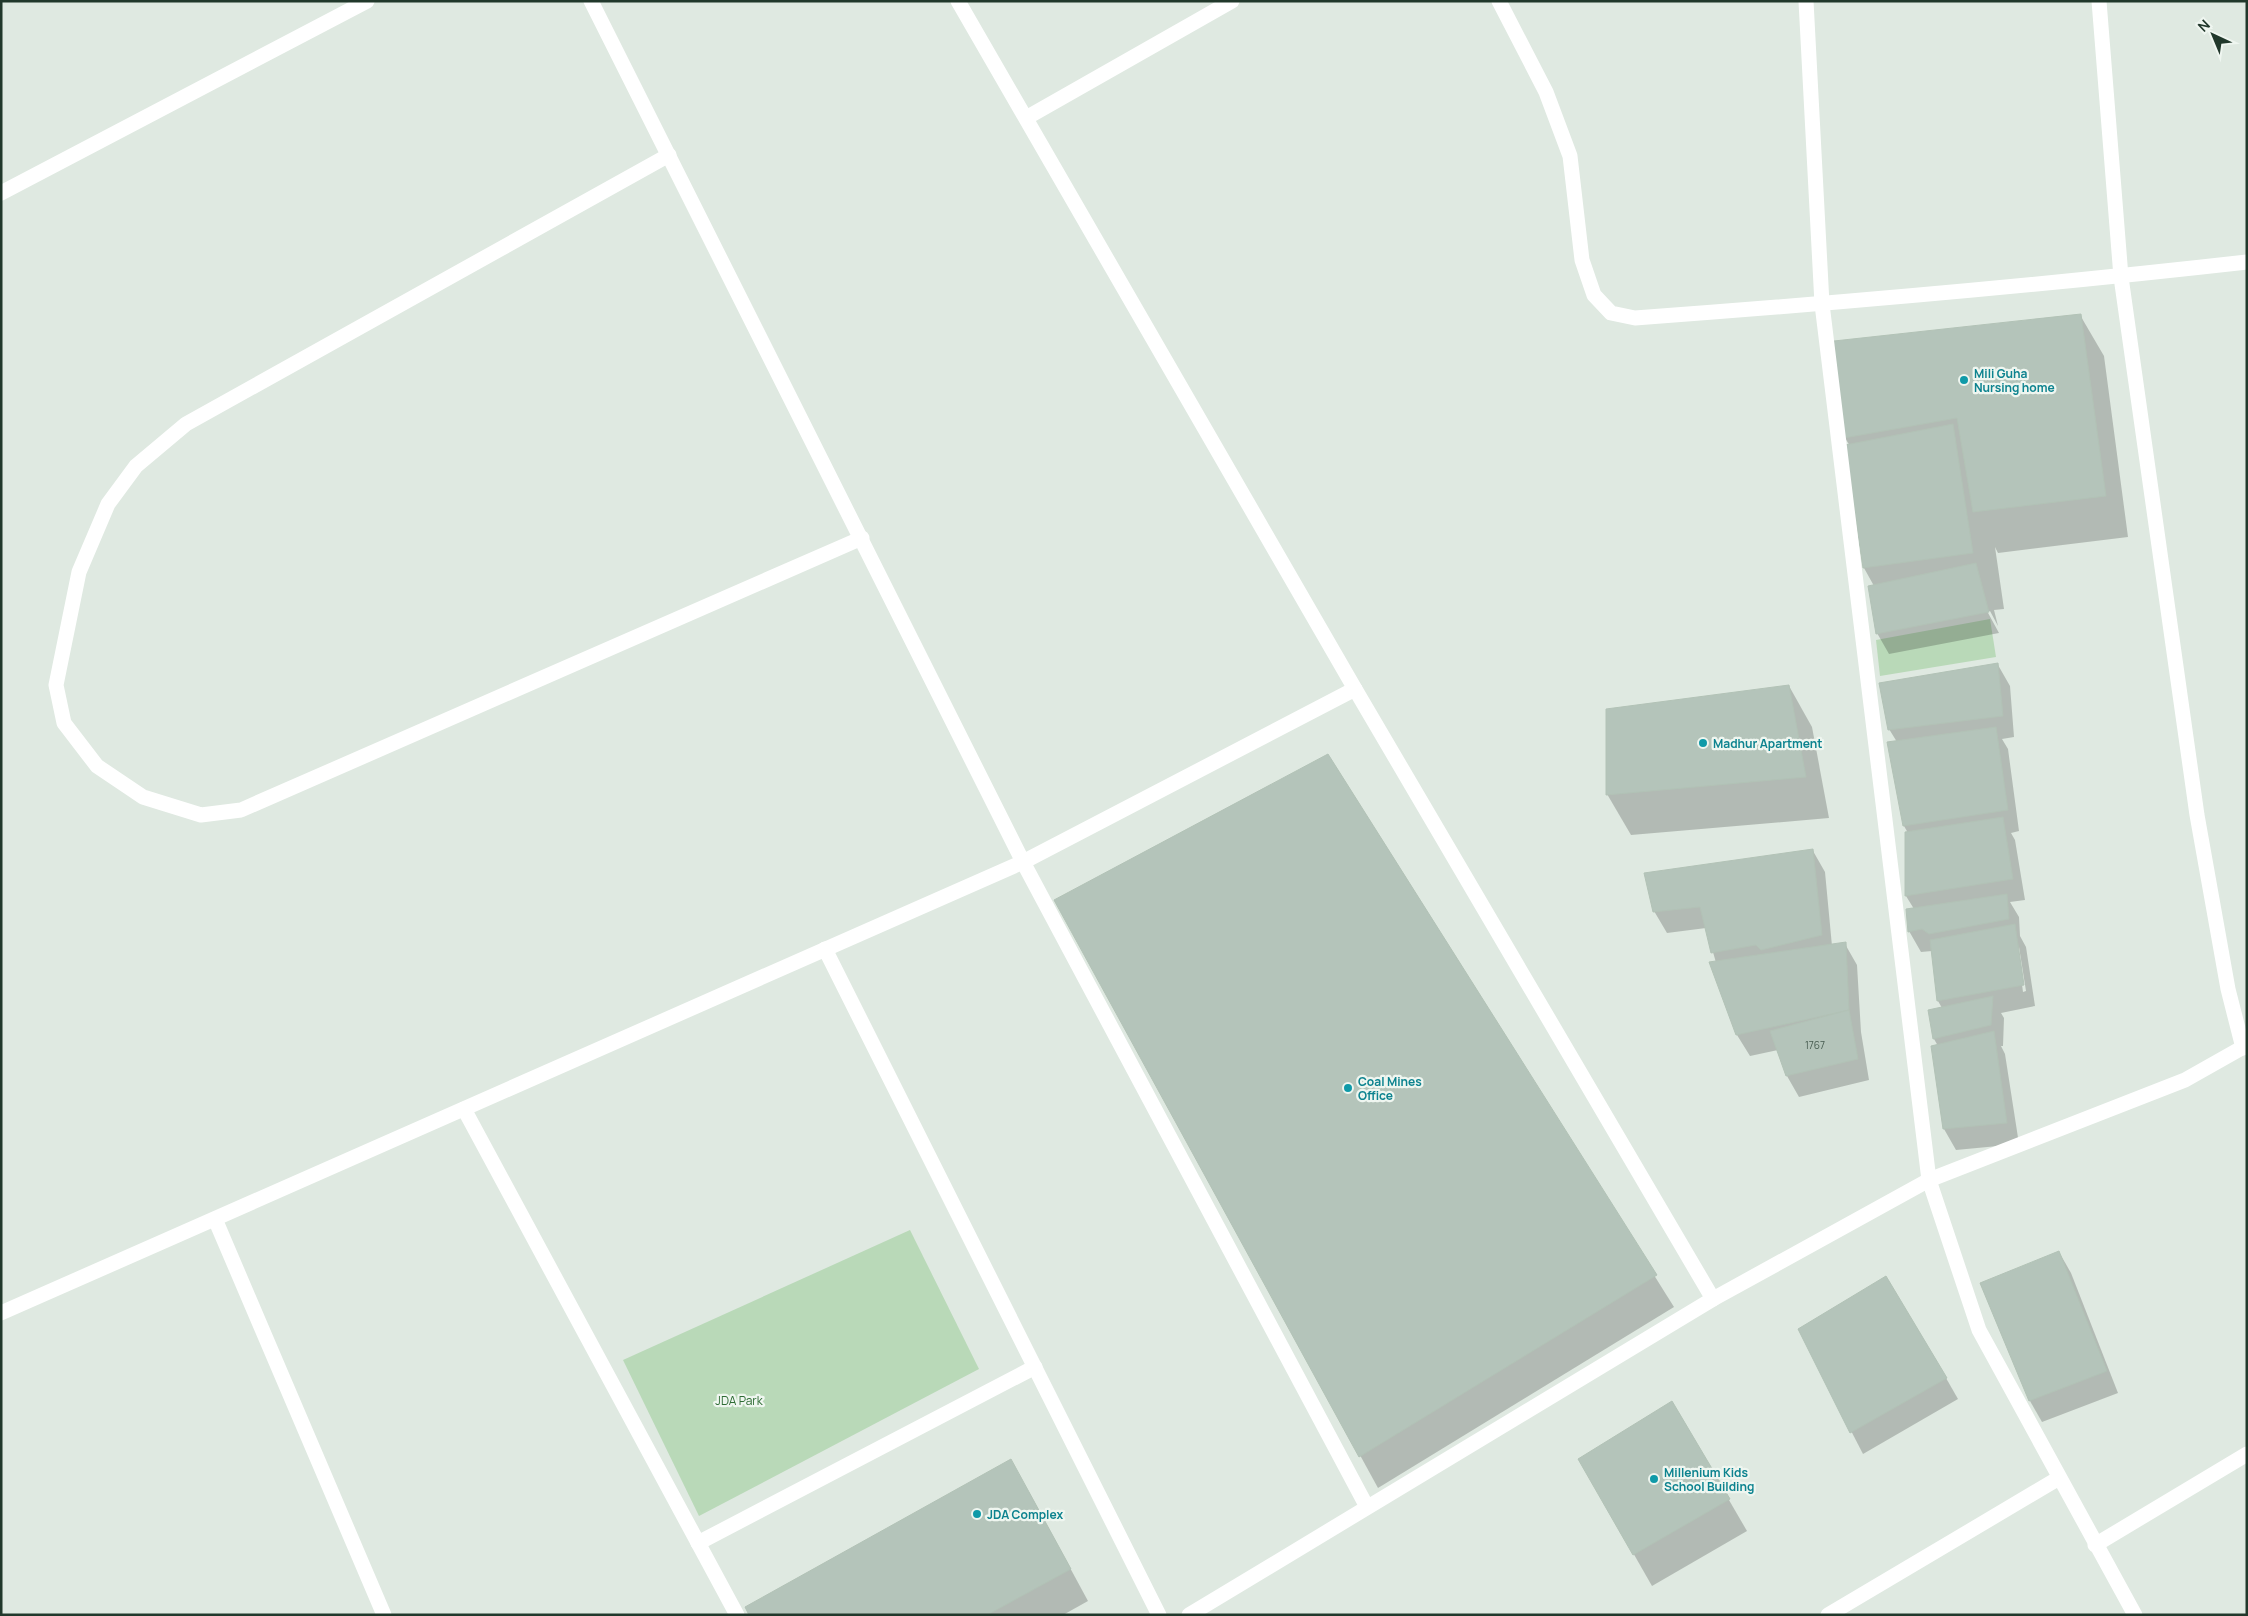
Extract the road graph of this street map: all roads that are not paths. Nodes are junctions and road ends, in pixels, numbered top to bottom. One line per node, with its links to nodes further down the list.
1 (367, 1): 10 (street)
2 (591, 1): 9 (street)
3 (958, 1): 8 (street)
4 (1232, 1): 8 (street)
5 (1499, 1): 13 (street)
6 (1806, 1): 13 (street)
7 (2099, 1): 12 (street)
8 (1026, 118): 15 (street)
9 (668, 155): 14 (street); 14 (street)
10 (1, 193)
11 (2247, 262): 12 (street)
12 (2121, 277): 13 (street); 18 (street)
13 (1822, 304): 20 (street)
14 (862, 538): 16 (street)
15 (1355, 689): 16 (street); 22 (street)
16 (1023, 862): 17 (street); 27 (street)
17 (825, 949): 19 (street); 24 (street)
18 (2245, 1047): 20 (street)
19 (464, 1109): 21 (street); 28 (street)
20 (1929, 1180): 22 (street); 26 (street)
21 (215, 1219): 23 (street); 31 (street)
22 (1713, 1299): 27 (street)
23 (1, 1313)
24 (1035, 1367): 28 (street); 33 (street)
25 (2247, 1454): 29 (street)
26 (2059, 1478): 29 (street); 35 (street)
27 (1367, 1507): 30 (street)
28 (698, 1543): 32 (street)
29 (2095, 1545): 36 (street)
30 (1214, 1609): 34 (street)
31 (384, 1615)
32 (736, 1615)
33 (1159, 1615)
34 (1189, 1615)
35 (1828, 1615)
36 (2135, 1615)

